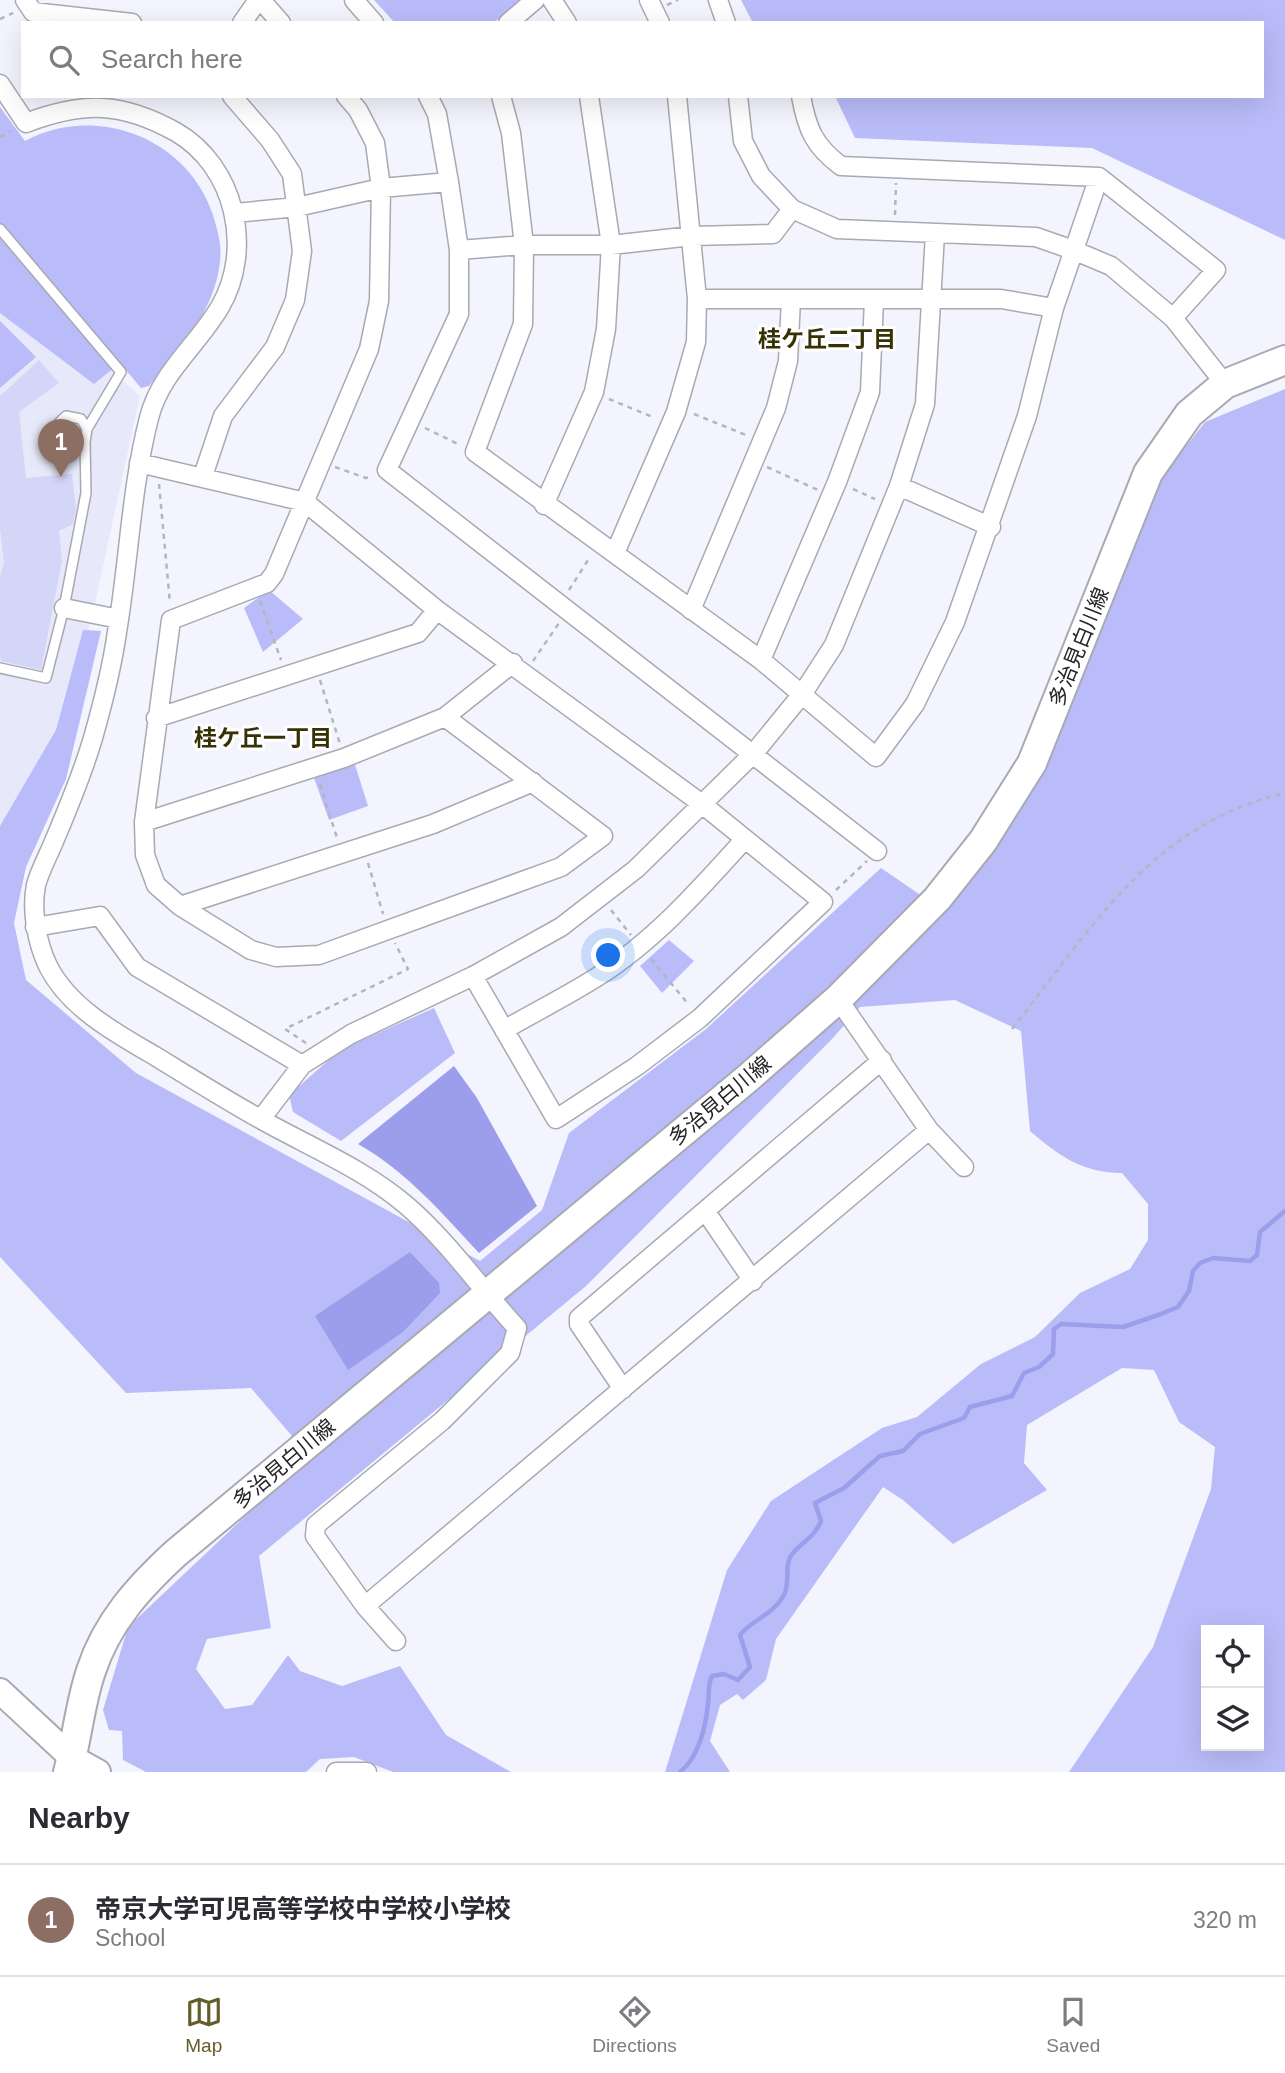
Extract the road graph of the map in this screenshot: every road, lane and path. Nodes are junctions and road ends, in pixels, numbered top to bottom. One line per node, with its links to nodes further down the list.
1 (25, 0): 8 (street)
2 (260, 0): 9 (street); 10 (street)
3 (354, 0): 11 (street)
4 (536, 0): 12 (street)
5 (552, 0): 13 (street)
6 (649, 0): 14 (street)
7 (718, 0): 15 (street)
8 (114, 21)
9 (244, 21)
10 (279, 21)
11 (372, 21)
12 (510, 21)
13 (566, 21)
14 (659, 21)
15 (725, 21)
16 (0, 84): 31 (street)
17 (235, 98): 29 (street)
18 (348, 98): 28 (street)
19 (429, 98): 27 (street)
20 (502, 98): 36 (street)
21 (589, 98): 37 (street)
22 (677, 98): 35 (street)
23 (738, 98): 30 (street)
24 (801, 98): 25 (street)
25 (896, 169): 26 (street); 33 (path)
26 (1098, 177): 39 (street); 45 (street)
27 (449, 182): 28 (street); 38 (street)
28 (381, 188): 29 (street); 56 (street)
29 (297, 207): 31 (street); 60 (street)
30 (792, 209): 33 (street); 35 (street)
31 (235, 213): 57 (street)
32 (0, 229): 51 (lane)
33 (895, 232): 34 (street)
34 (935, 234): 39 (street); 43 (street)
35 (692, 236): 37 (street); 40 (street)
36 (524, 245): 37 (street); 38 (street); 54 (street)
37 (611, 245): 48 (street)
38 (458, 250): 50 (street)
39 (1073, 250): 44 (street); 45 (street)
40 (697, 299): 41 (street); 49 (street)
41 (791, 299): 42 (street); 52 (street)
42 (874, 300): 43 (street); 62 (street)
43 (931, 300): 44 (street); 61 (street)
44 (1054, 308): 66 (street)
45 (1173, 318): 47 (street)
46 (1285, 360): 47 (main road, 多治見白川線)
47 (1225, 384): 100 (main road, 多治見白川線)
48 (594, 392): 49 (path); 64 (street)
49 (674, 416): 52 (path); 68 (street)
50 (410, 421): 54 (path); 59 (street)
51 (87, 429): 53 (lane); 53 (lane)
52 (762, 441): 55 (street)
53 (85, 442): 71 (lane)
54 (475, 452): 64 (street)
55 (754, 461): 62 (path); 73 (street)
56 (322, 462): 59 (path); 63 (street)
57 (139, 463): 58 (street); 74 (street)
58 (158, 467): 60 (street); 75 (path)
59 (387, 470): 70 (street)
60 (204, 476): 63 (street)
61 (900, 486): 65 (street); 66 (street)
62 (834, 488): 65 (path); 76 (street)
63 (305, 502): 69 (street); 72 (street)
64 (544, 505): 67 (street)
65 (891, 506): 81 (street)
66 (991, 527): 81 (street)
67 (600, 543): 68 (street); 70 (path)
68 (615, 553): 73 (street)
69 (256, 588): 75 (street); 80 (path)
70 (564, 606): 79 (path); 84 (street)
71 (64, 608): 74 (street); 78 (lane)
72 (437, 610): 77 (street); 79 (street)
73 (691, 610): 76 (street)
74 (119, 619): 97 (street)
75 (171, 620): 83 (street)
76 (761, 660): 81 (street)
77 (316, 666): 80 (street); 85 (path)
78 (0, 668)
79 (519, 668): 82 (street); 89 (street)
80 (287, 676): 83 (street)
81 (803, 693): 84 (street)
82 (445, 717): 85 (street); 87 (street)
83 (156, 719): 90 (street)
84 (754, 754): 89 (street); 93 (street)
85 (344, 758): 86 (street)
86 (314, 768): 90 (street); 94 (path)
87 (533, 782): 92 (street); 98 (street)
88 (1285, 793): 101 (path)
89 (702, 804): 91 (street); 99 (street)
90 (144, 822): 96 (street)
91 (745, 839): 95 (street); 102 (street)
92 (363, 846): 94 (street); 98 (path)
93 (877, 851): 95 (path)
94 (342, 853): 96 (street)
95 (823, 902): 102 (street)
96 (180, 906): 98 (street)
97 (35, 927): 105 (street); 106 (street)
98 (388, 930): 103 (path)
99 (473, 976): 102 (street); 103 (street)
100 (838, 999): 104 (street); 111 (main road, 多治見白川線)
101 (1012, 1029)
102 (504, 1030)
103 (321, 1053): 105 (street)
104 (881, 1060): 107 (street); 109 (street)
105 (302, 1065): 106 (street)
106 (261, 1119): 111 (street)
107 (929, 1130): 108 (street); 110 (street)
108 (964, 1167)
109 (706, 1212): 110 (street); 112 (street)
110 (752, 1280): 112 (street)
111 (486, 1294): 113 (street); 116 (main road, 多治見白川線)
112 (623, 1389): 113 (street)
113 (365, 1606): 114 (street)
114 (396, 1641)
115 (0, 1691): 116 (street)
116 (70, 1765): 117 (street)
117 (98, 1772)
118 (336, 1772): 119 (street)
119 (367, 1772)

